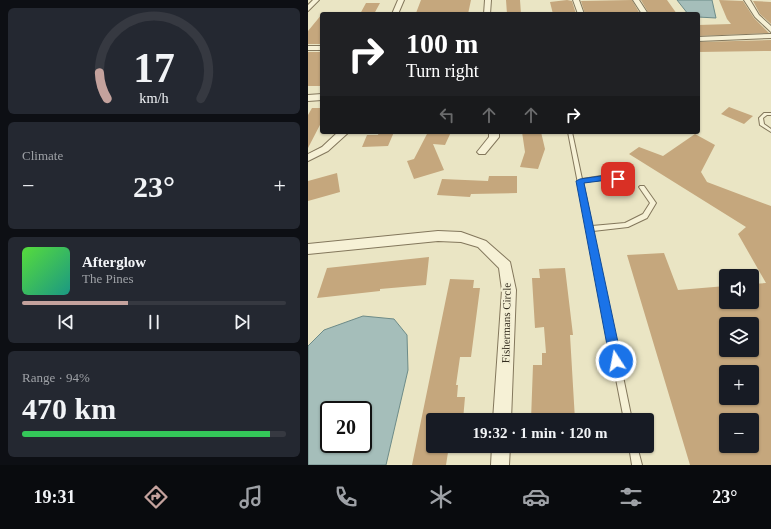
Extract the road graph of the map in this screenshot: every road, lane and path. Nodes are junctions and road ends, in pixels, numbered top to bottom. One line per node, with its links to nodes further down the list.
1 (316, 0): 7 (street)
2 (402, 0): 8 (street)
3 (488, 0): 9 (street)
4 (576, 0): 10 (street)
5 (636, 0): 11 (street)
6 (748, 0): 12 (street)
7 (308, 9)
8 (396, 12)
9 (487, 12)
10 (580, 12)
11 (644, 12)
12 (771, 30)
13 (771, 36): 14 (street)
14 (700, 39)
15 (308, 48): 16 (street)
16 (320, 48)
17 (308, 98): 18 (street)
18 (320, 98)
19 (771, 114): 20 (lane)
20 (771, 131)
21 (342, 134): 25 (street)
22 (494, 134): 24 (street)
23 (570, 134): 26 (lane)
24 (482, 152)
25 (308, 158)
26 (580, 181): 27 (lane); 29 (lane)
27 (628, 181)
28 (642, 187): 29 (lane)
29 (590, 230): 32 (lane)
30 (308, 249): 31 (street, Fishermans Circle)
31 (502, 413)
32 (627, 413)
33 (501, 453): 35 (street)
34 (634, 453): 36 (lane)
35 (500, 465)
36 (636, 465)

